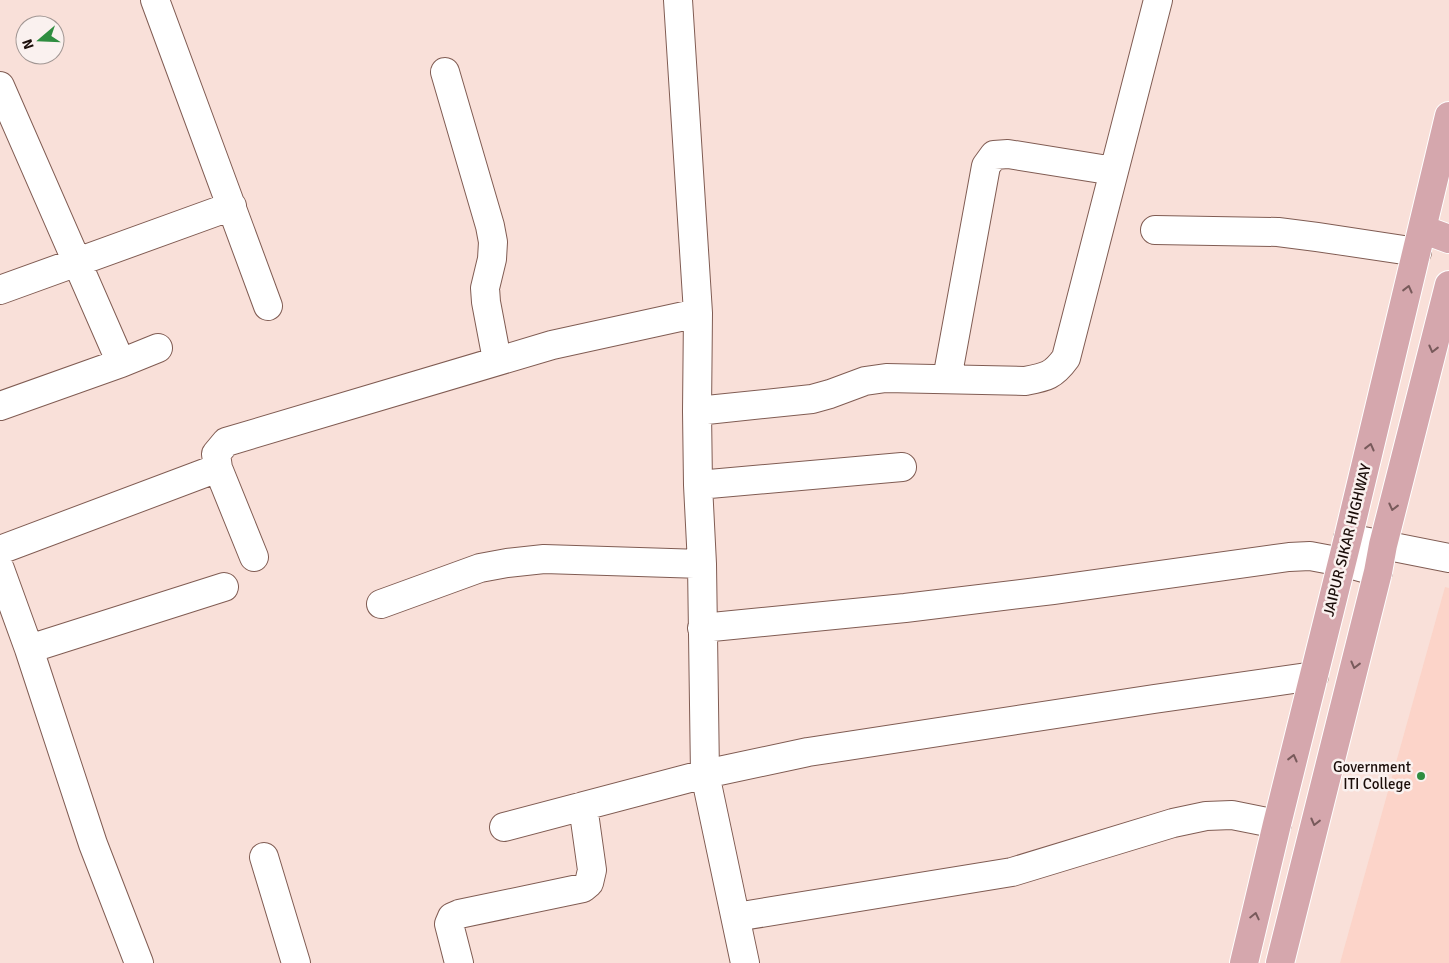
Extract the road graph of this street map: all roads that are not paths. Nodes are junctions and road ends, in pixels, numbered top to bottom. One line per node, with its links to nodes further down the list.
1 (155, 0): 8 (street)
2 (678, 0): 16 (street)
3 (1158, 0): 7 (street)
4 (445, 72): 18 (street)
5 (0, 86): 12 (street)
6 (1449, 116): 11 (main road, JAIPUR SIKAR HIGHWAY)
7 (1114, 171): 20 (street); 20 (street)
8 (232, 206): 12 (street); 15 (street)
9 (1156, 230): 11 (street)
10 (1449, 239): 11 (main road)
11 (1420, 240): 28 (main road, JAIPUR SIKAR HIGHWAY, one-way to 11)
12 (77, 263): 14 (street); 19 (street)
13 (1449, 285): 26 (main road, one-way to 26)
14 (0, 290)
15 (268, 306)
16 (698, 312): 18 (street); 22 (street)
17 (158, 348): 19 (street)
18 (497, 360): 24 (street)
19 (120, 363): 21 (street)
20 (947, 379): 22 (street)
21 (0, 406)
22 (696, 410): 25 (street)
23 (902, 466): 25 (street)
24 (218, 468): 27 (street); 29 (street)
25 (698, 485): 31 (street)
26 (1383, 545): 28 (street); 30 (street); 33 (main road)
27 (0, 550)
28 (1345, 550): 33 (street); 36 (street); 38 (main road, JAIPUR SIKAR HIGHWAY)
29 (254, 558)
30 (1449, 558)
31 (702, 564): 35 (street); 36 (street)
32 (0, 569): 37 (street)
33 (1378, 572): 50 (main road, one-way to 50)
34 (224, 587): 37 (street)
35 (381, 604)
36 (702, 628): 39 (street)
37 (29, 649): 45 (street)
38 (1314, 676): 39 (street); 41 (main road, JAIPUR SIKAR HIGHWAY, one-way to 38)
39 (704, 774): 40 (street); 44 (street)
40 (583, 806): 42 (street); 47 (street)
41 (1276, 824): 44 (street); 49 (main road, JAIPUR SIKAR HIGHWAY, one-way to 41)
42 (504, 827)
43 (264, 857): 46 (street)
44 (736, 917): 48 (street)
45 (139, 963)
46 (296, 963)
47 (459, 963)
48 (744, 963)
49 (1244, 963)
50 (1280, 963)

